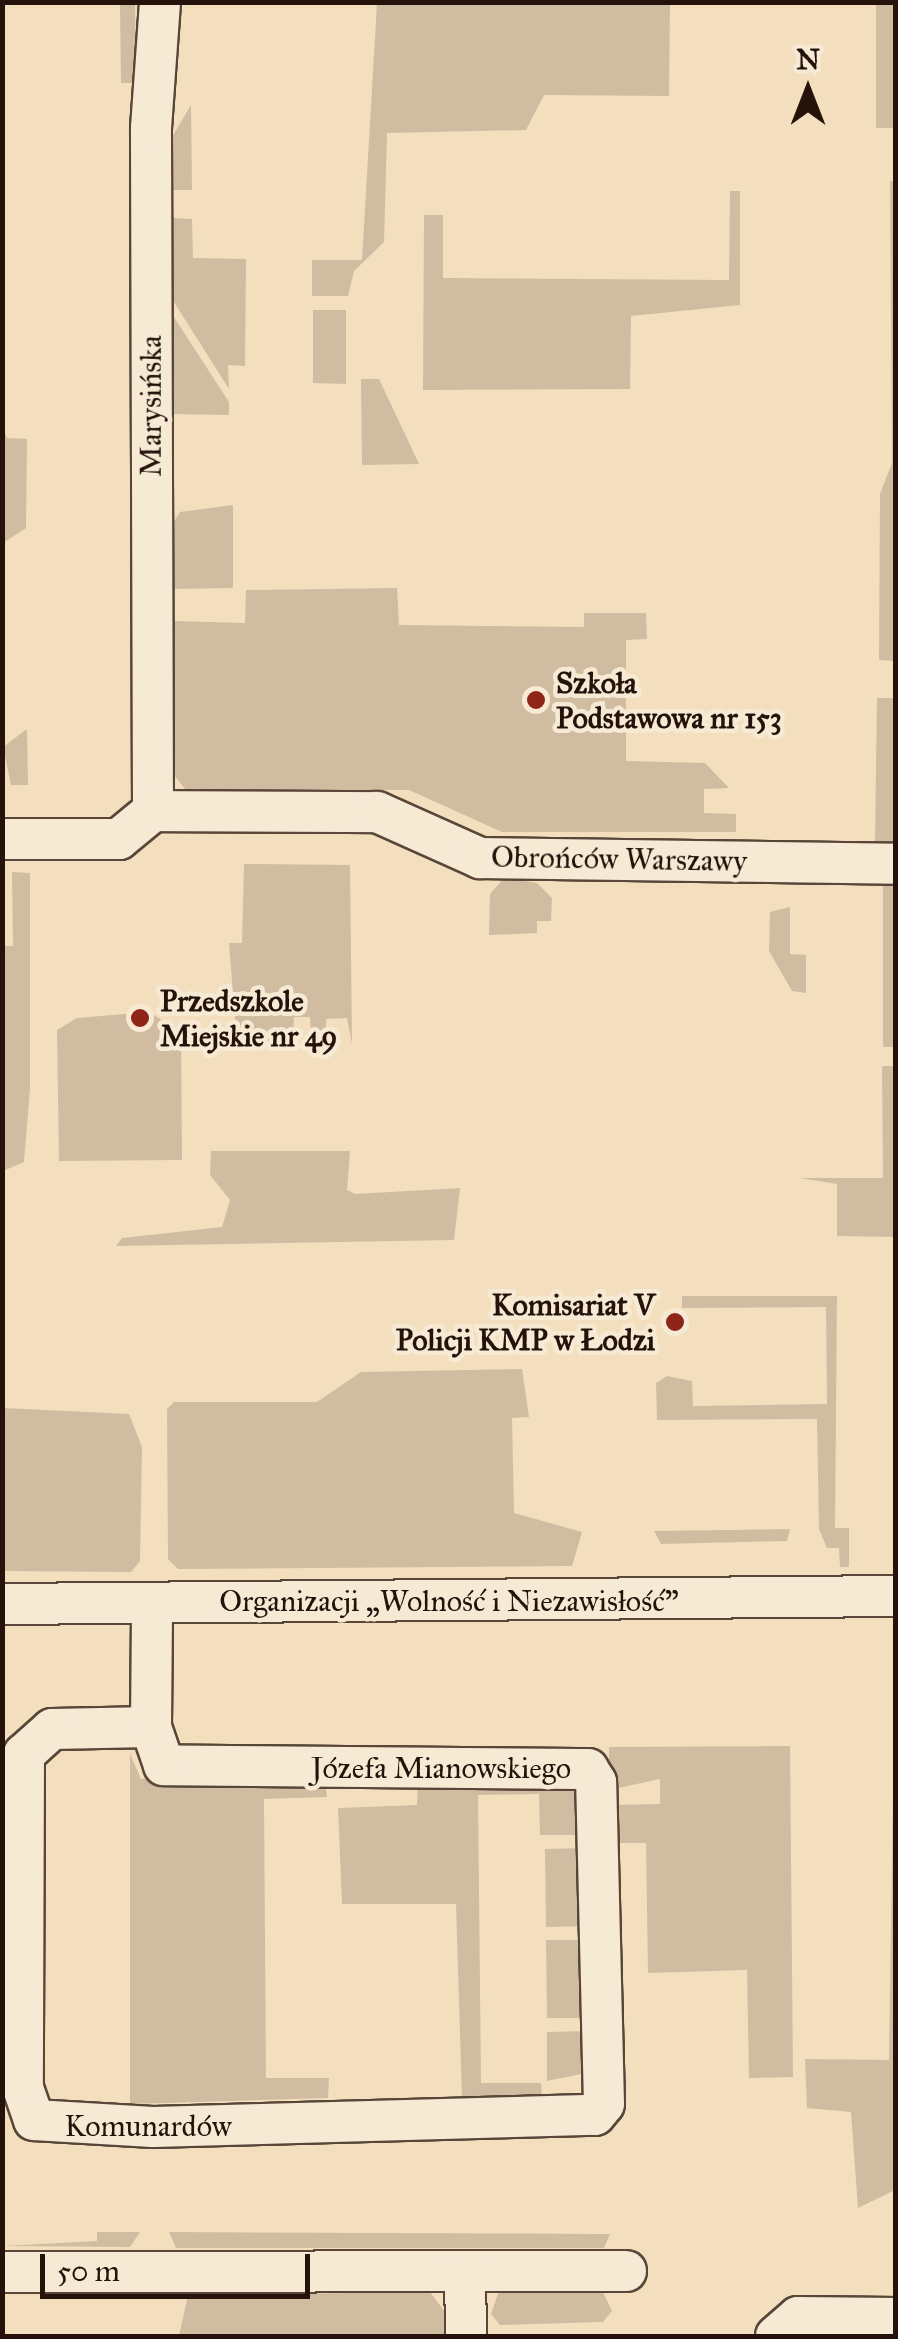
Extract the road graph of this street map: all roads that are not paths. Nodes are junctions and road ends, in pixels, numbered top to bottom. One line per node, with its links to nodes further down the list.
1 (160, 2): 2 (street, Marysińska)
2 (153, 811): 3 (street); 4 (street, Obrońców Warszawy)
3 (2, 839)
4 (896, 864)
5 (896, 1596): 6 (street, Organizacji „Wolność i Niezawisłość”)
6 (152, 1603): 7 (street, Organizacji „Wolność i Niezawisłość”); 8 (street)
7 (2, 1604)
8 (151, 1727): 9 (street, Józefa Mianowskiego); 9 (street, Komunardów)
9 (596, 2115)
10 (626, 2271): 12 (street)
11 (2, 2272): 12 (street)
12 (465, 2272): 14 (street)
13 (896, 2318): 15 (street)
14 (466, 2336)
15 (776, 2336)

